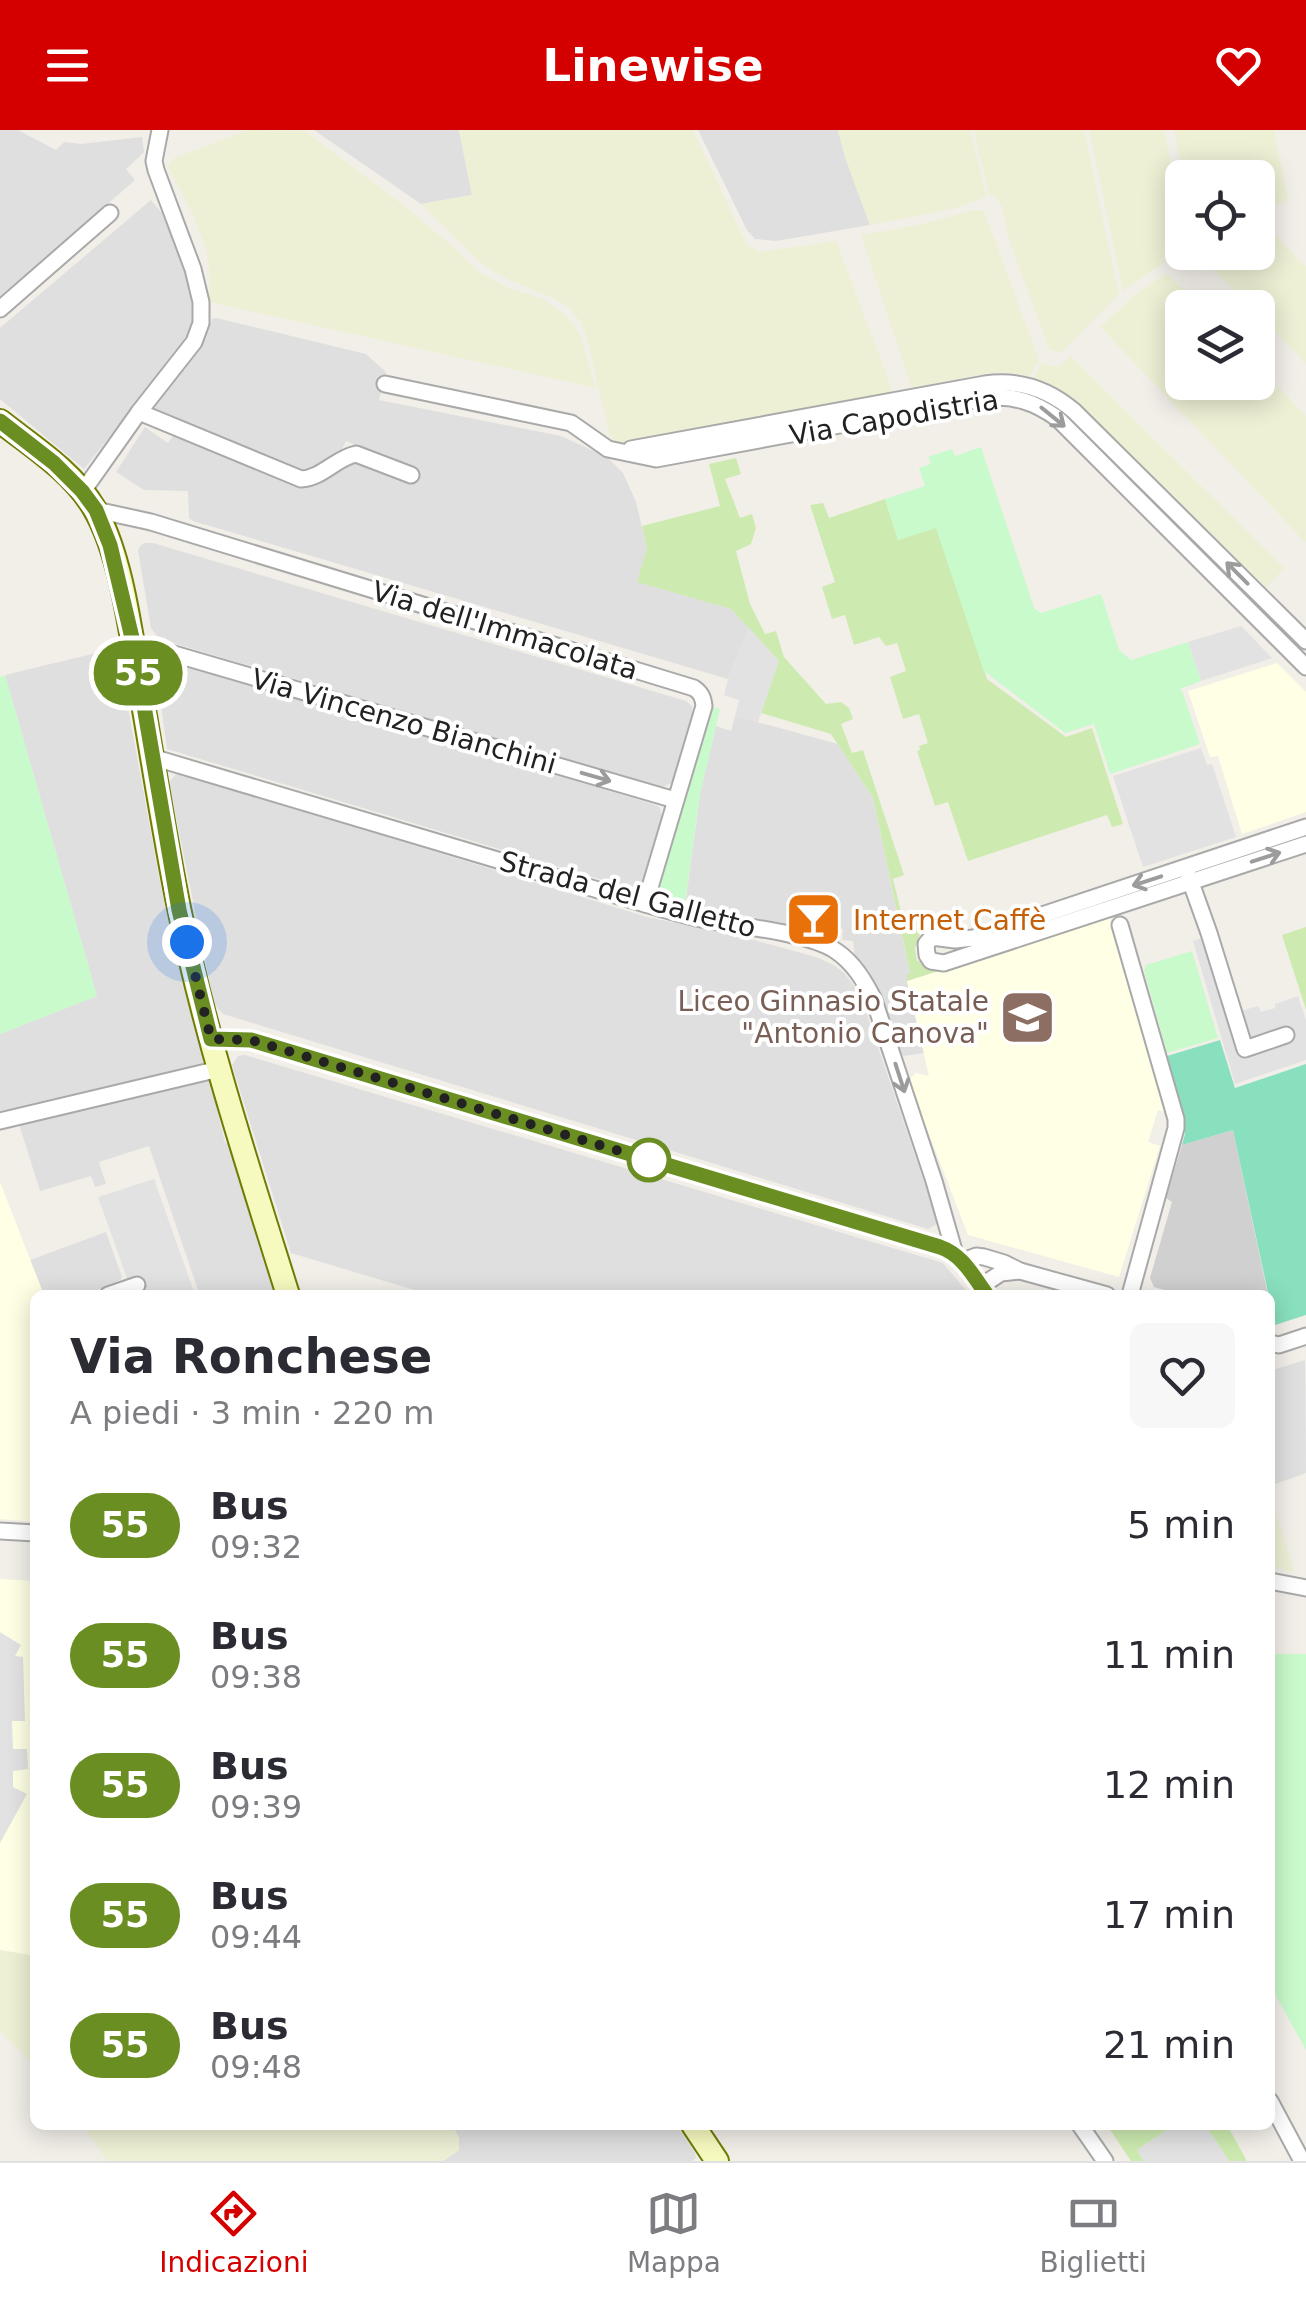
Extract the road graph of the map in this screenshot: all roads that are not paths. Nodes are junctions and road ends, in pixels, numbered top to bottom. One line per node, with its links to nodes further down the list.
1 (160, 130): 5 (street)
2 (110, 213): 3 (street)
3 (0, 309)
4 (385, 384): 7 (street, Via Capodistria)
5 (139, 412): 8 (street); 9 (street)
6 (0, 421): 9 (street)
7 (617, 452): 11 (street, Via Capodistria, one-way to 7); 12 (street, Via Capodistria, one-way to 12)
8 (411, 475)
9 (89, 501): 10 (street); 14 (street, Via dell'Immacolata)
10 (133, 642): 13 (street); 14 (street, Via Vincenzo Bianchini, one-way to 14)
11 (1306, 642)
12 (1306, 667)
13 (152, 756): 18 (street, Strada del Galletto); 21 (street)
14 (675, 800): 18 (street, Via dell'Immacolata)
15 (1306, 827): 17 (street)
16 (1306, 844): 17 (street, one-way to 16)
17 (1188, 875): 17 (street, one-way to 17); 20 (street)
18 (645, 904): 24 (street, Strada del Galletto, one-way to 24)
19 (1120, 926): 31 (street)
20 (1286, 1035)
21 (211, 1039): 22 (street); 24 (street)
22 (219, 1070): 23 (street); 28 (street)
23 (0, 1122)
24 (959, 1258): 25 (street); 29 (street, Strada del Galletto)
25 (1020, 1272): 29 (street, Strada del Galletto); 30 (street)
26 (138, 1284): 27 (street)
27 (122, 1290)
28 (286, 1290)
29 (984, 1290)
30 (1089, 1290)
31 (1131, 1290)
32 (1306, 1336): 33 (street)
33 (1275, 1345)
34 (0, 1530): 35 (street)
35 (30, 1533)
36 (1275, 1582): 37 (street)
37 (1306, 1588)
38 (1275, 2111): 43 (street)
39 (695, 2130): 41 (street)
40 (1083, 2130): 42 (street)
41 (717, 2161)
42 (1105, 2161)
43 (1302, 2161)

